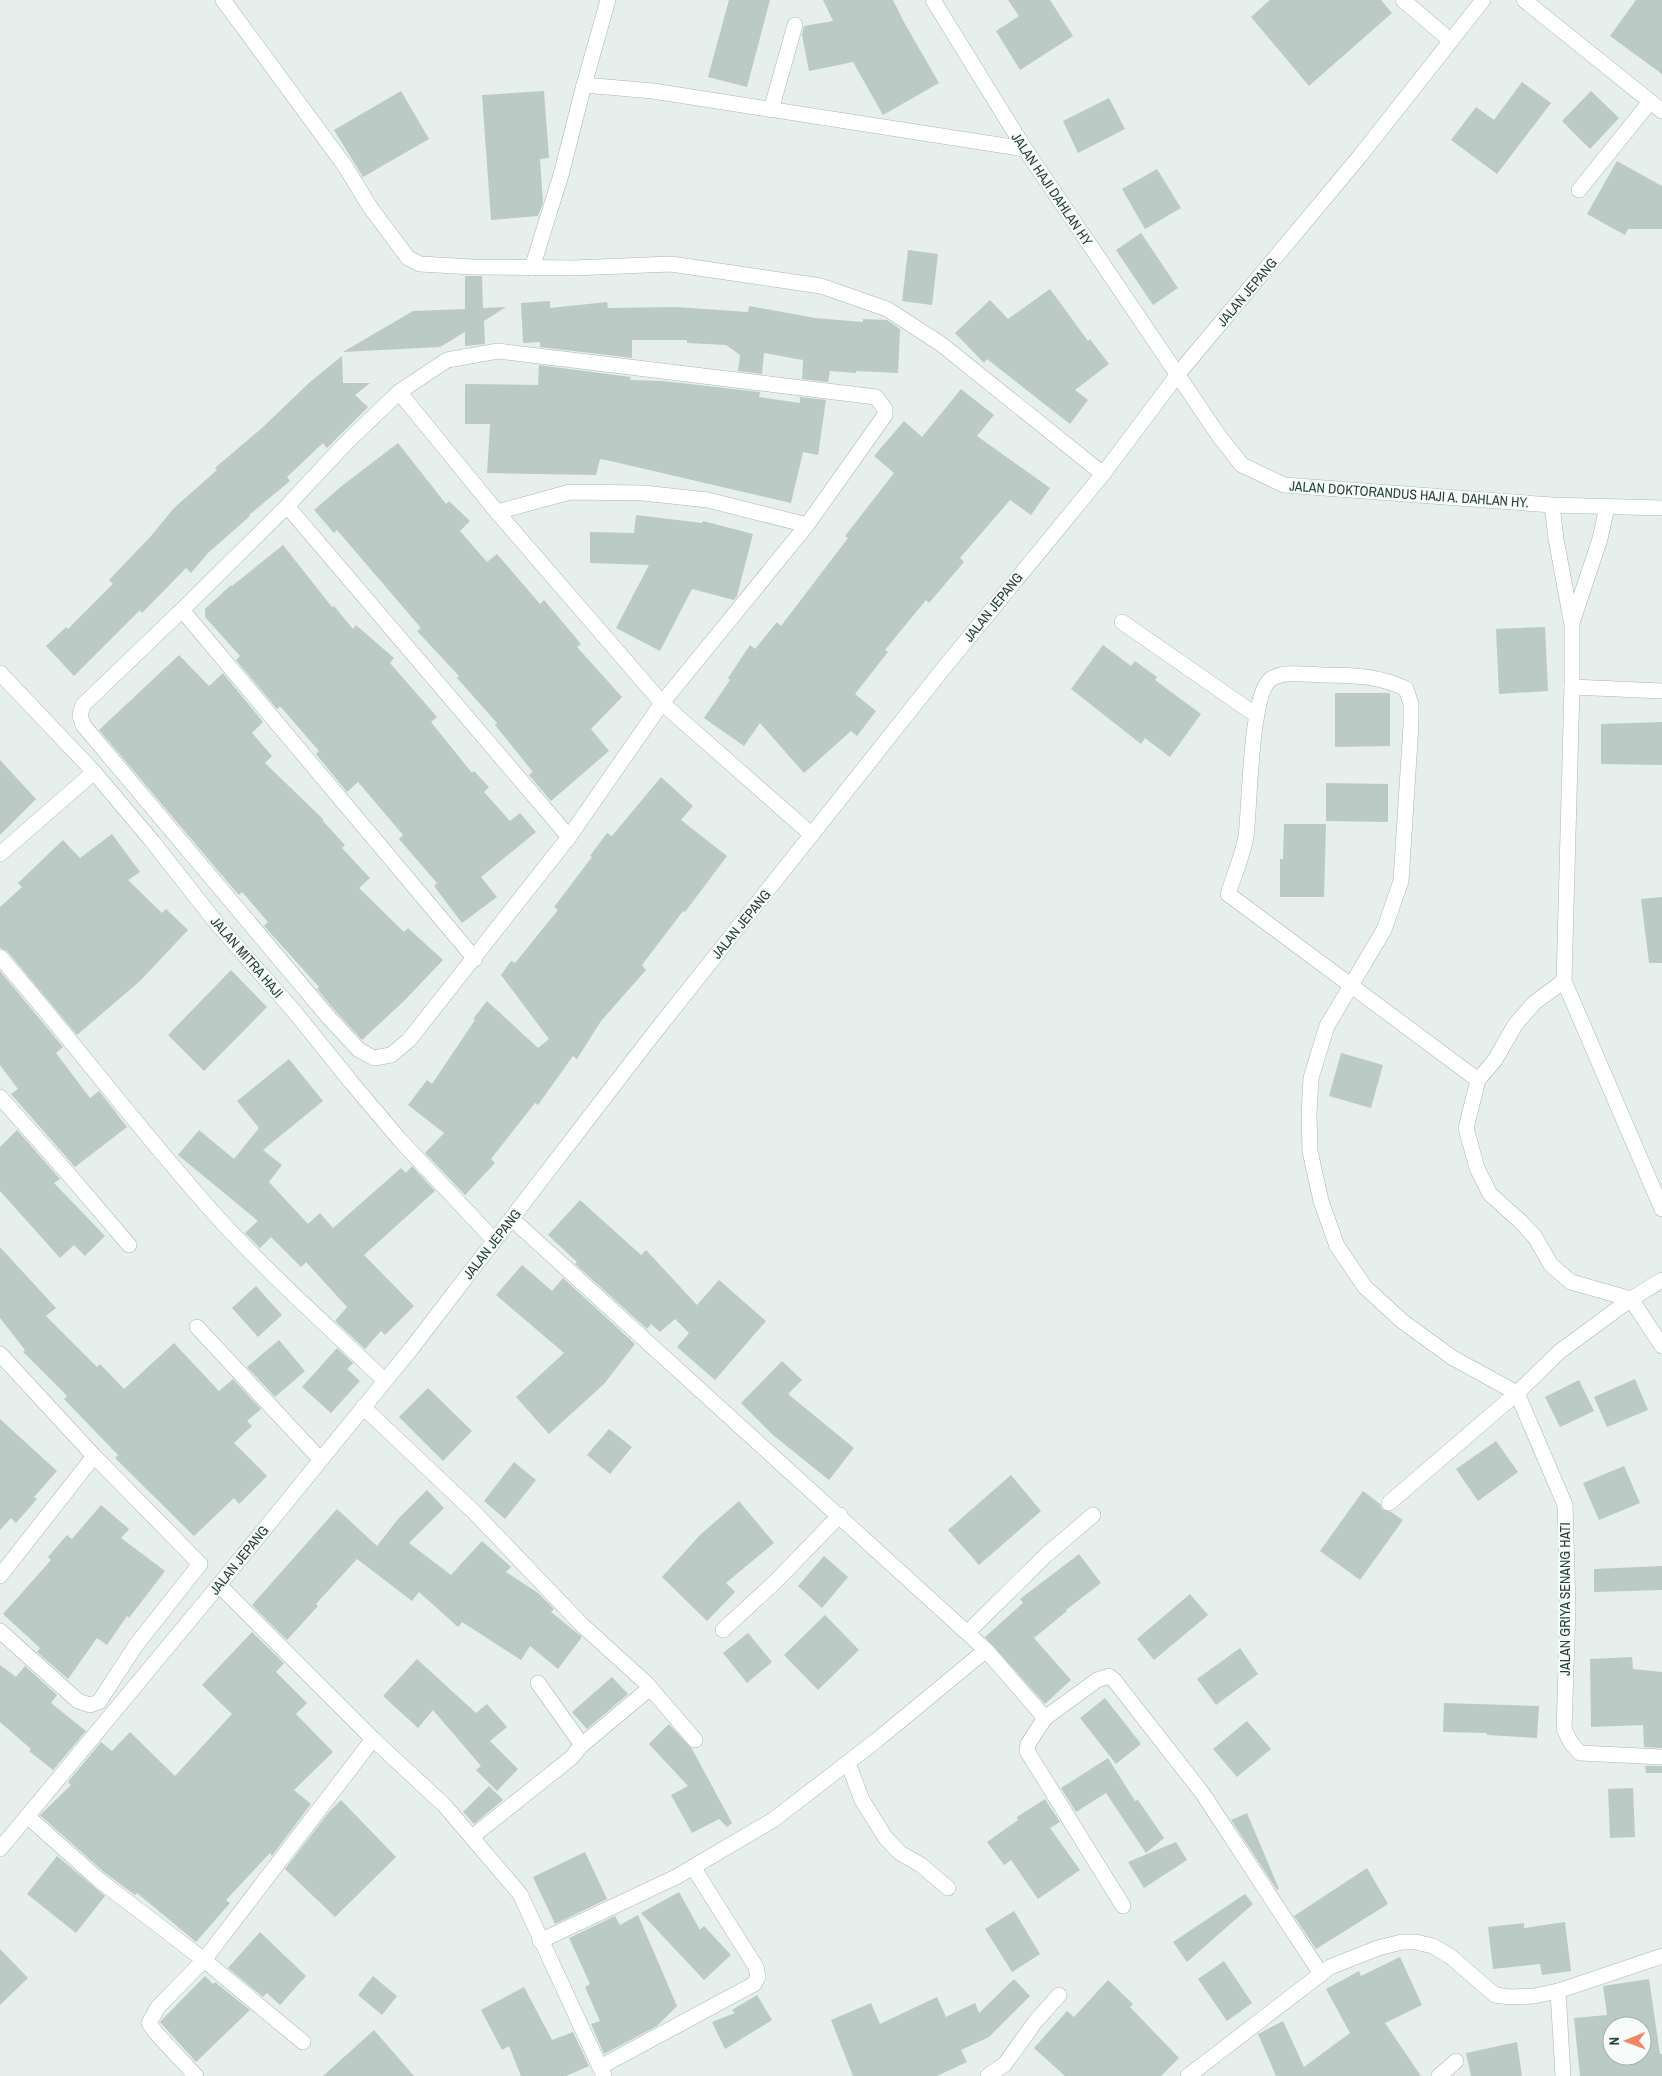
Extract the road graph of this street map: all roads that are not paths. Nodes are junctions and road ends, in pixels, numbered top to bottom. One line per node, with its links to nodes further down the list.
1 (223, 0): 14 (street)
2 (608, 0): 9 (street)
3 (933, 0): 12 (street, JALAN HAJI DAHLAN HY)
4 (1403, 0): 8 (street)
5 (1483, 0): 8 (street, JALAN JEPANG)
6 (1524, 0): 10 (street)
7 (795, 25): 11 (street)
8 (1450, 41): 15 (street, JALAN JEPANG)
9 (584, 85): 11 (street); 14 (street)
10 (1656, 107): 13 (street)
11 (771, 110): 12 (street)
12 (1025, 149): 15 (street, JALAN HAJI DAHLAN HY)
13 (1579, 190)
14 (532, 268): 17 (street)
15 (1178, 374): 17 (street, JALAN JEPANG); 18 (street, JALAN DOKTORANDUS HAJI A. DAHLAN HY.)
16 (399, 392): 19 (street); 22 (street); 23 (street)
17 (1103, 474): 33 (street, JALAN JEPANG)
18 (1552, 505): 20 (street, JALAN DOKTORANDUS HAJI A. DAHLAN HY.); 26 (street)
19 (287, 506): 24 (street); 34 (street)
20 (1607, 507): 21 (street, JALAN DOKTORANDUS HAJI A. DAHLAN HY.); 26 (street)
21 (1662, 508)
22 (497, 512): 23 (street); 30 (street)
23 (807, 525): 30 (street)
24 (182, 610): 37 (street); 37 (street)
25 (1122, 622): 31 (street)
26 (1572, 625): 28 (street)
27 (0, 673): 32 (street, JALAN MITRA HAJI)
28 (1572, 687): 29 (street); 38 (street)
29 (1662, 691)
30 (662, 702): 33 (street); 34 (street)
31 (1256, 716): 39 (street); 39 (street)
32 (94, 772): 35 (street); 44 (street, JALAN MITRA HAJI)
33 (812, 835): 43 (street, JALAN JEPANG)
34 (569, 837): 37 (street)
35 (0, 854)
36 (0, 957): 51 (street)
37 (474, 959)
38 (1564, 981): 40 (street); 42 (street)
39 (1353, 985): 40 (street); 52 (street)
40 (1478, 1080): 47 (street)
41 (0, 1097): 45 (street)
42 (1662, 1209)
43 (512, 1219): 44 (street, JALAN JEPANG); 57 (street)
44 (494, 1240): 51 (street, JALAN JEPANG)
45 (129, 1245)
46 (1662, 1280): 47 (street)
47 (1631, 1299): 49 (street); 52 (street)
48 (197, 1327): 55 (street)
49 (1662, 1346)
50 (0, 1354): 54 (street)
51 (384, 1380): 53 (street, JALAN JEPANG)
52 (1517, 1393): 56 (street); 71 (street, JALAN GRIYA SENANG HATI)
53 (363, 1407): 55 (street, JALAN JEPANG); 66 (street)
54 (94, 1456): 59 (street); 62 (street)
55 (320, 1460): 60 (street, JALAN JEPANG)
56 (1389, 1503)
57 (840, 1515): 61 (street); 63 (street)
58 (1093, 1515): 63 (street)
59 (0, 1576)
60 (219, 1586): 68 (street); 73 (street, JALAN JEPANG)
61 (723, 1630)
62 (0, 1631)
63 (968, 1632): 64 (street)
64 (986, 1650): 67 (street); 72 (street)
65 (538, 1683): 70 (street)
66 (650, 1688): 69 (street); 70 (street)
67 (1045, 1718): 78 (street); 82 (street)
68 (374, 1739): 74 (street); 81 (street)
69 (695, 1740)
70 (582, 1744): 74 (street)
71 (1662, 1757)
72 (848, 1763): 76 (street); 77 (street)
73 (27, 1816): 75 (street, JALAN JEPANG); 81 (street)
74 (472, 1837): 79 (street)
75 (3, 1839)
76 (693, 1867): 79 (street); 87 (street)
77 (948, 1888)
78 (1123, 1906)
79 (540, 1941): 87 (street)
80 (1662, 1956): 83 (street)
81 (204, 1960): 85 (street); 88 (street)
82 (1321, 1974): 83 (street); 90 (street)
83 (1558, 1991): 92 (street)
84 (1060, 1995): 89 (street)
85 (303, 2042)
86 (1456, 2061): 91 (street)
87 (602, 2072)
88 (196, 2076)
89 (988, 2076)
90 (1188, 2076)
91 (1439, 2076)
92 (1563, 2076)

